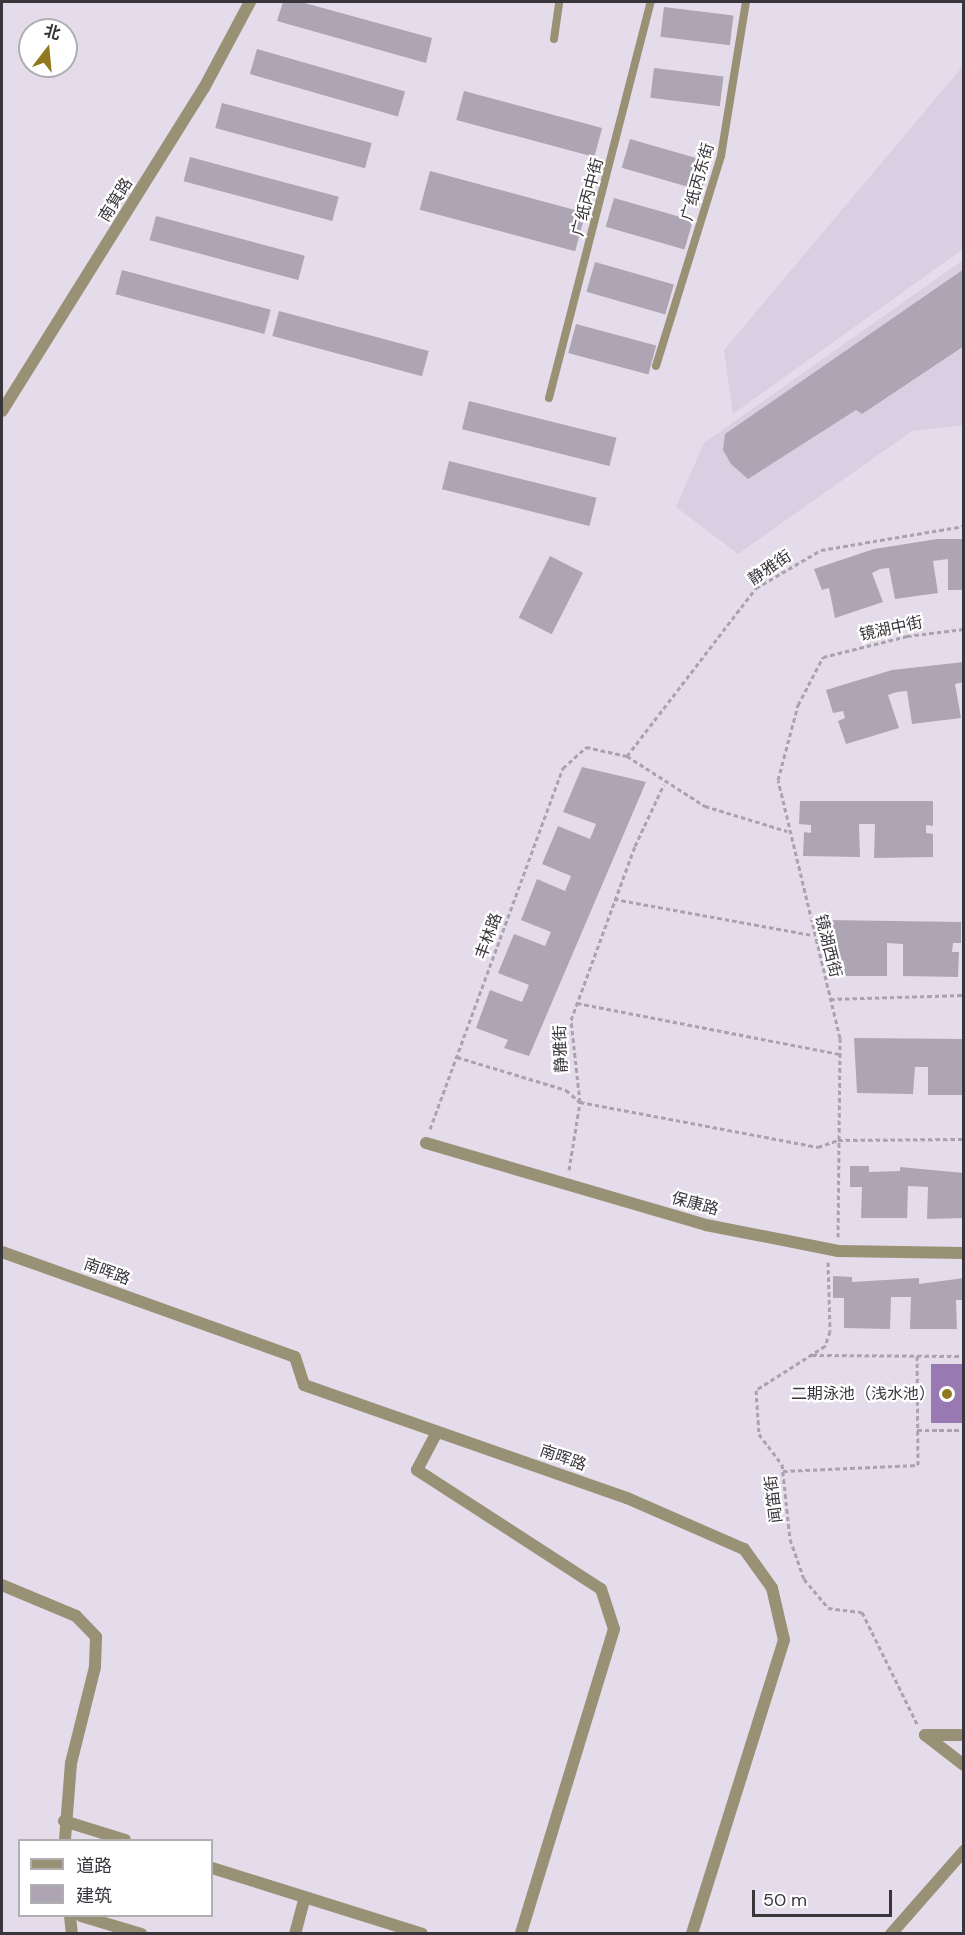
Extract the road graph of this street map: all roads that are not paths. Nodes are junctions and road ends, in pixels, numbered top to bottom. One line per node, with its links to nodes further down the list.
1 (250, 2): 8 (street, 南箕路)
2 (559, 2): 5 (lane)
3 (651, 2): 7 (lane, 广纸丙中街)
4 (746, 2): 6 (lane, 广纸丙东街)
5 (554, 39)
6 (656, 366)
7 (549, 398)
8 (2, 411)
9 (426, 1143): 11 (street, 保康路)
10 (2, 1252): 12 (street, 南晖路)
11 (963, 1253)
12 (437, 1432): 28 (street); 29 (street, 南晖路)
13 (2, 1585): 16 (street)
14 (963, 1735): 15 (street)
15 (963, 1765)
16 (64, 1821): 17 (street); 18 (street)
17 (65, 1839)
18 (122, 1839)
19 (963, 1851): 30 (street)
20 (213, 1868): 21 (street)
21 (305, 1897): 26 (street); 27 (street)
22 (70, 1917): 24 (street)
23 (84, 1917): 25 (street)
24 (72, 1934)
25 (141, 1934)
26 (296, 1934)
27 (422, 1934)
28 (521, 1934)
29 (693, 1934)
30 (891, 1934)

